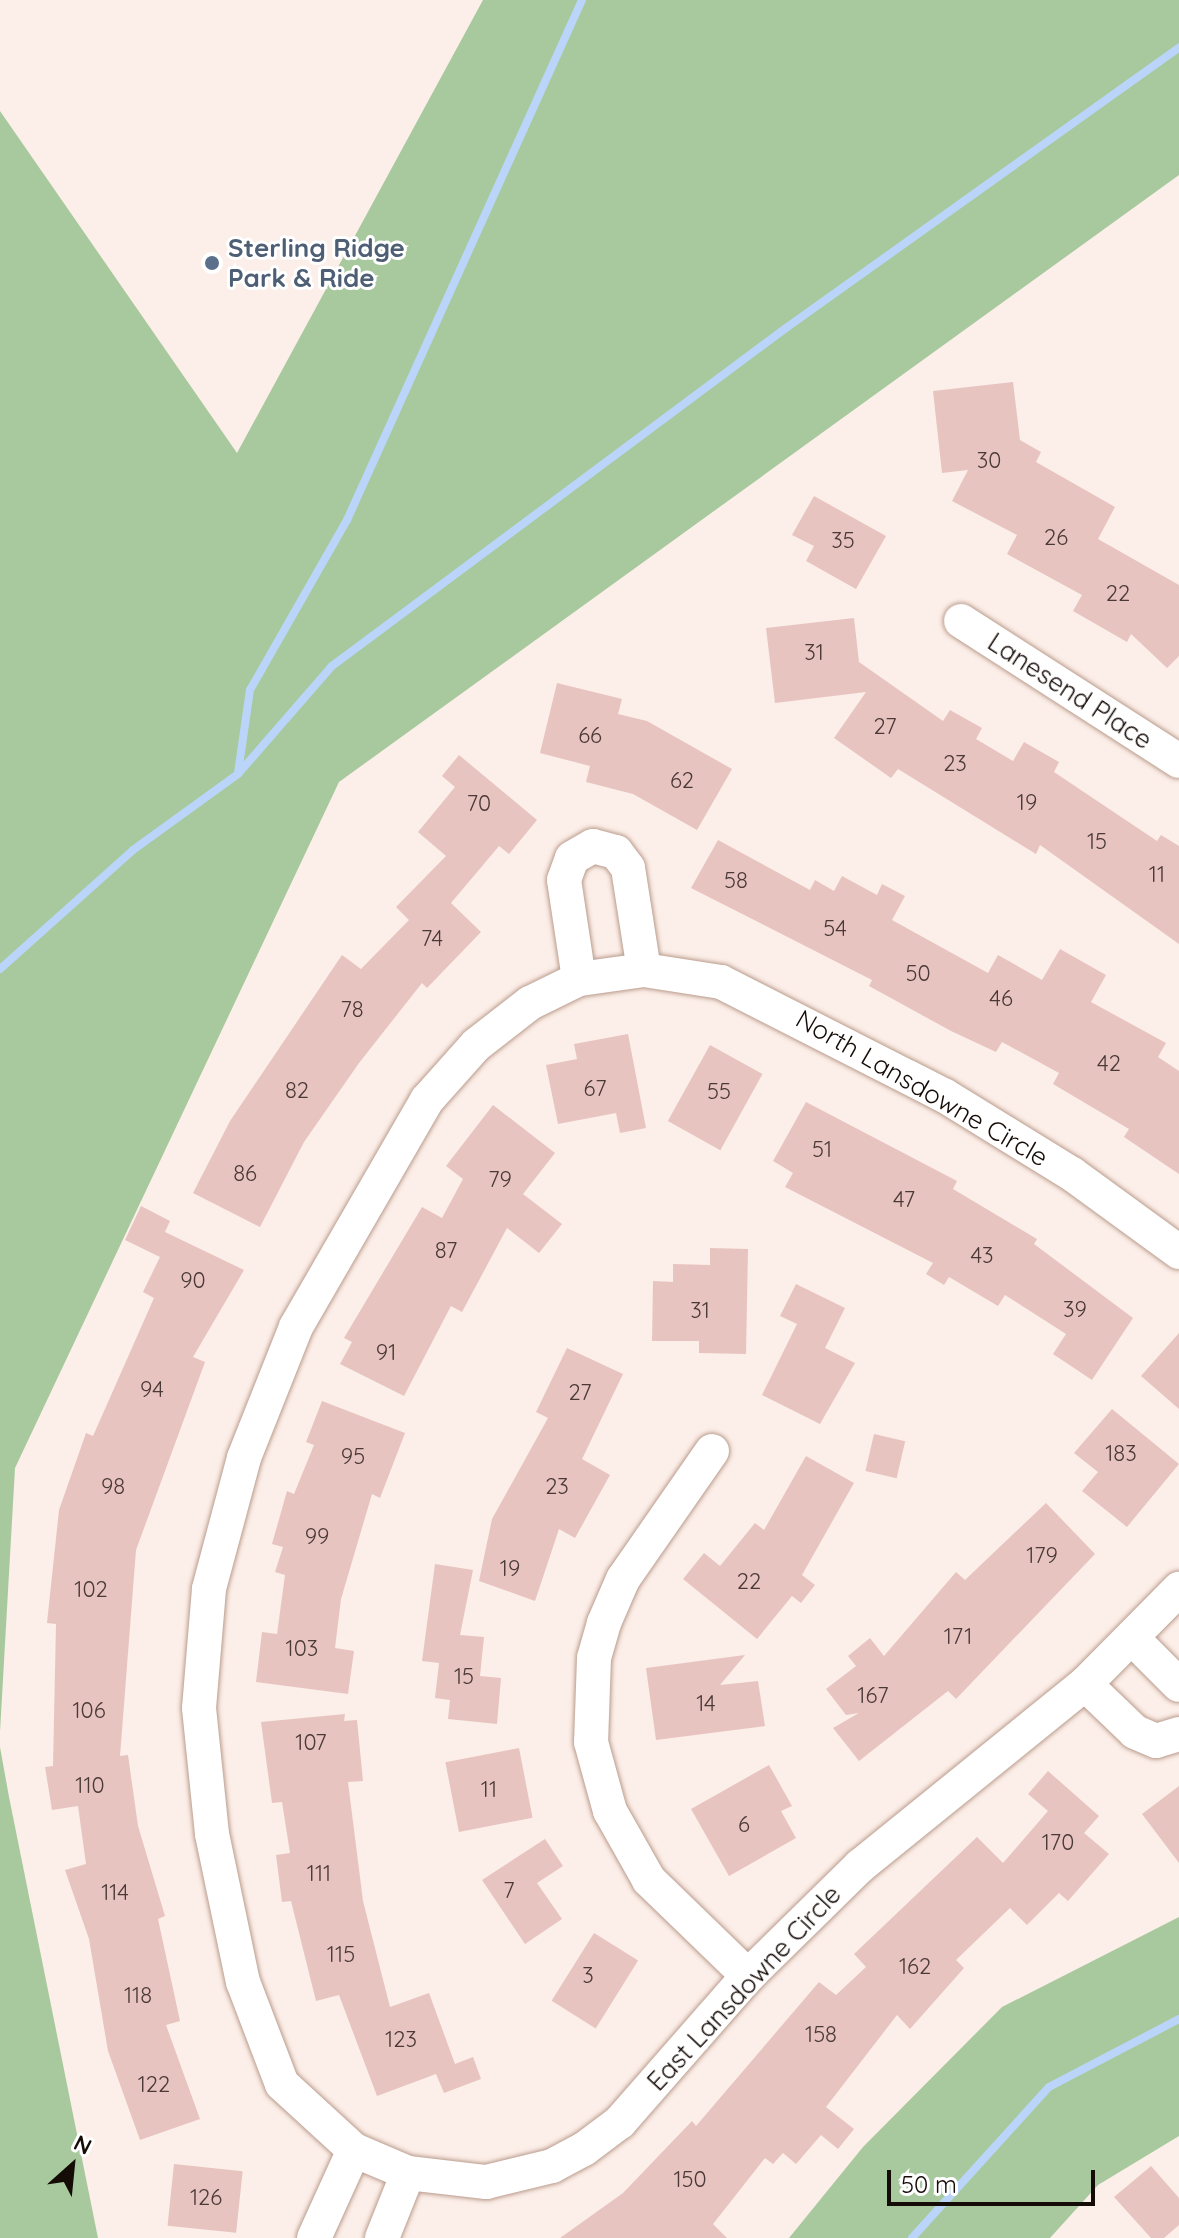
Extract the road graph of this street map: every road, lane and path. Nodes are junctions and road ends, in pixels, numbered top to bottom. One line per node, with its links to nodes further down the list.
1 (961, 621): 2 (street, Lanesend Place)
2 (1179, 761)
3 (628, 971): 4 (street); 4 (street); 5 (street, North Lansdowne Circle)
4 (579, 979): 13 (street)
5 (1179, 1252)
6 (712, 1451): 12 (street)
7 (1179, 1589): 8 (street, East Lansdowne Circle)
8 (1132, 1638): 9 (street, East Lansdowne Circle); 10 (street)
9 (1085, 1684): 11 (street); 12 (street, East Lansdowne Circle)
10 (1179, 1685)
11 (1179, 1734)
12 (748, 1976): 13 (street, East Lansdowne Circle)
13 (382, 2162): 14 (street); 15 (street)
14 (314, 2238)
15 (382, 2238)

